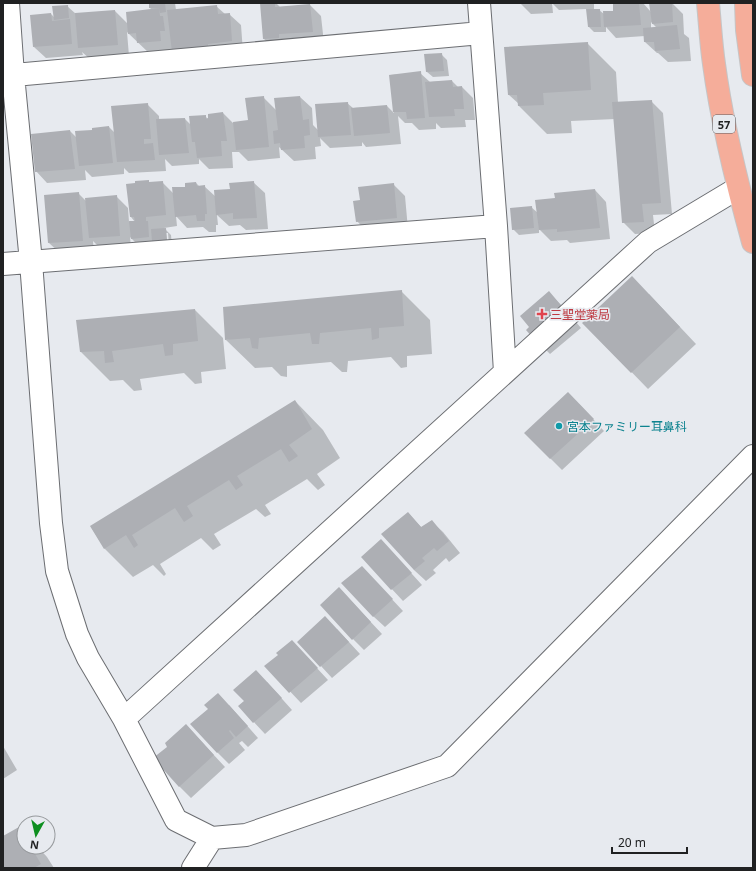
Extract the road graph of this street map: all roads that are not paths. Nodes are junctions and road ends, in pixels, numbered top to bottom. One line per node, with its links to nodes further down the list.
1 (8, 3): 6 (street)
2 (479, 3): 5 (street)
3 (708, 3): 8 (main road, 57)
4 (746, 3): 7 (main road)
5 (481, 33): 6 (street); 9 (street)
6 (8, 75): 11 (street)
7 (753, 75)
8 (738, 188): 10 (main road, 57); 13 (street)
9 (496, 226): 11 (street); 13 (street)
10 (753, 242)
11 (31, 262): 12 (street); 15 (street)
12 (3, 264)
13 (505, 372): 15 (street)
14 (753, 456): 16 (street)
15 (124, 719): 16 (street)
16 (212, 838): 17 (street)
17 (193, 868)

